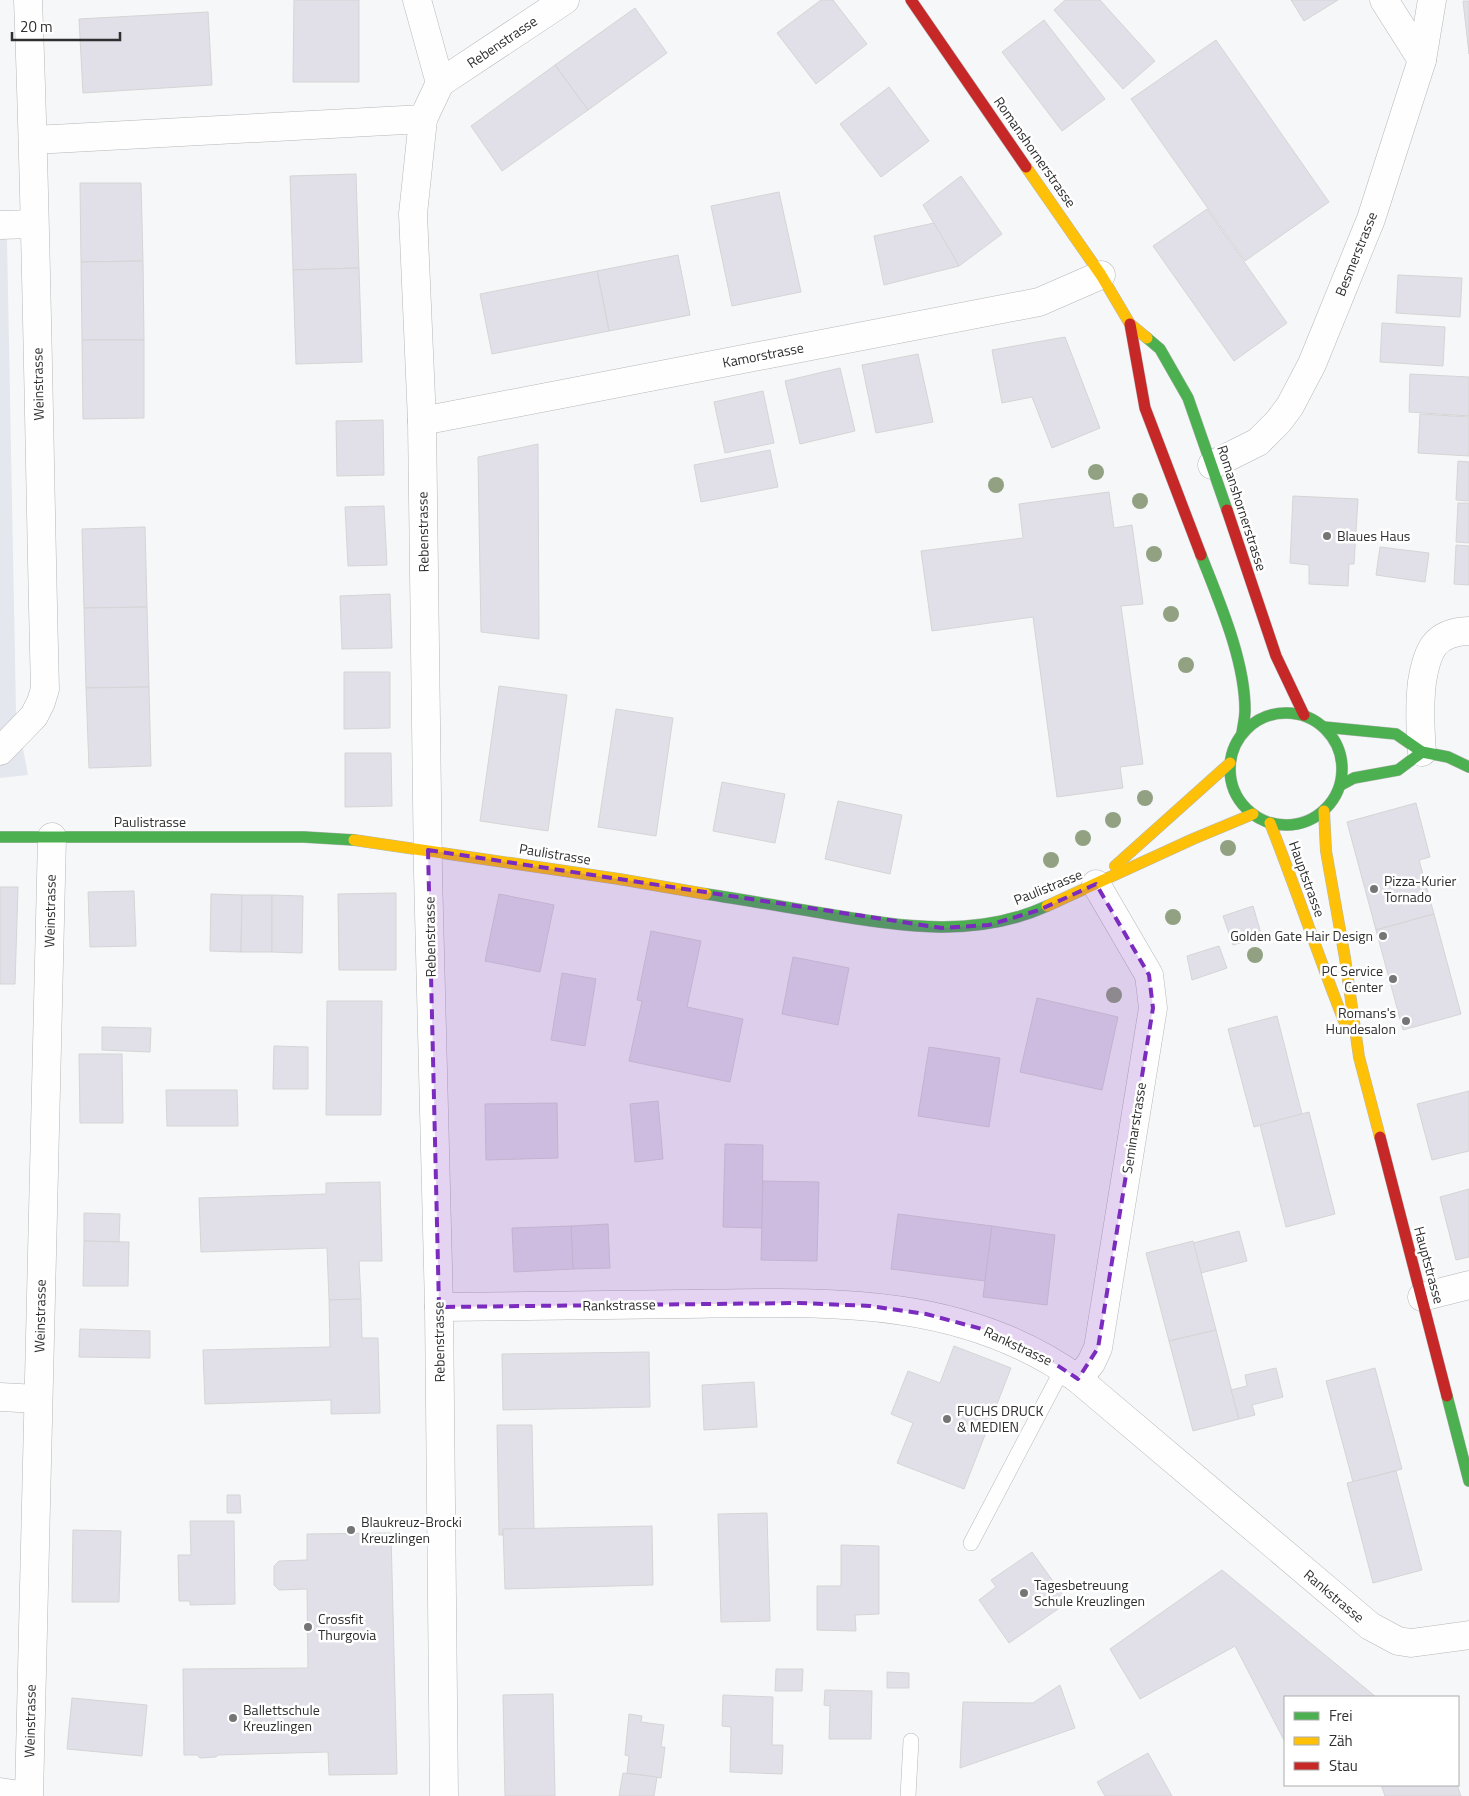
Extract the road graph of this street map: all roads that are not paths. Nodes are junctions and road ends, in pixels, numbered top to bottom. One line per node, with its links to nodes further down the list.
1 (28, 0): 10 (street, Weinstrasse)
2 (416, 0): 8 (street)
3 (565, 0): 8 (street, Rebenstrasse)
4 (911, 0): 13 (street, Romanshornerstrasse)
5 (1384, 0): 7 (street)
6 (1432, 0): 7 (street, Besmerstrasse)
7 (1422, 60): 16 (street, Besmerstrasse)
8 (440, 83): 9 (street, Rebenstrasse)
9 (422, 119): 10 (street); 15 (street, Rebenstrasse)
10 (34, 140): 12 (street, Weinstrasse)
11 (0, 224): 12 (street)
12 (34, 224): 21 (street, Weinstrasse)
13 (1101, 275): 14 (street, Romanshornerstrasse); 15 (street, Kamorstrasse)
14 (1130, 324): 16 (street, Romanshornerstrasse); 20 (street, Romanshornerstrasse)
15 (422, 421): 31 (street, Rebenstrasse)
16 (1208, 467): 18 (street, Romanshornerstrasse)
17 (1469, 631): 22 (street)
18 (1304, 716): 19 (street); 20 (street)
19 (1324, 727): 22 (street); 25 (street)
20 (1242, 733): 23 (street)
21 (0, 751)
22 (1422, 752): 24 (street); 25 (street)
23 (1230, 764): 27 (street); 32 (street, Paulistrasse)
24 (1469, 767)
25 (1340, 785): 26 (street)
26 (1324, 810): 28 (street); 33 (street, Hauptstrasse)
27 (1253, 814): 28 (street); 32 (street, Paulistrasse)
28 (1270, 823): 33 (street, Hauptstrasse)
29 (0, 837): 30 (street, Paulistrasse)
30 (52, 837): 31 (street, Paulistrasse); 39 (street, Weinstrasse)
31 (428, 850): 32 (street, Paulistrasse); 36 (street, Rebenstrasse)
32 (1096, 884): 37 (street, Seminarstrasse)
33 (1359, 1057): 35 (street, Hauptstrasse)
34 (1469, 1285): 35 (street)
35 (1422, 1297): 40 (street, Hauptstrasse)
36 (439, 1307): 37 (street, Rankstrasse); 46 (street, Rebenstrasse)
37 (1070, 1374): 41 (lane); 42 (street, Rankstrasse)
38 (0, 1397): 39 (street)
39 (38, 1400): 45 (street, Weinstrasse)
40 (1469, 1481)
41 (971, 1543)
42 (1469, 1634)
43 (911, 1741): 47 (lane)
44 (0, 1792): 45 (street)
45 (28, 1796)
46 (444, 1796)
47 (908, 1796)

